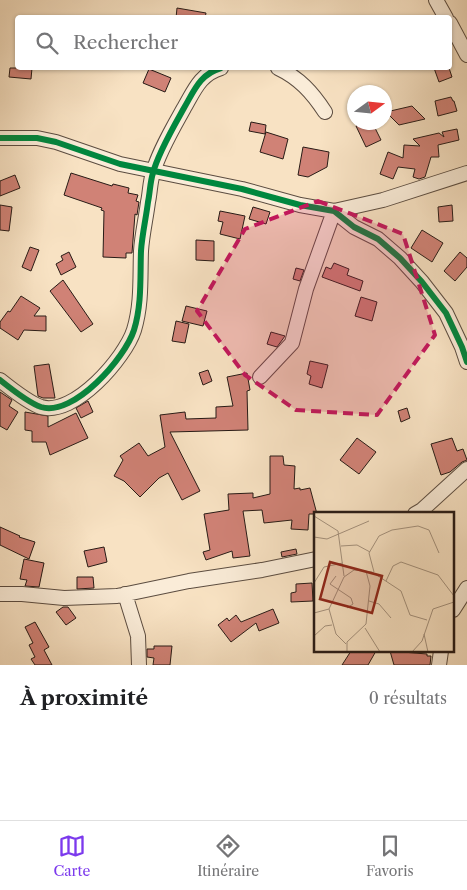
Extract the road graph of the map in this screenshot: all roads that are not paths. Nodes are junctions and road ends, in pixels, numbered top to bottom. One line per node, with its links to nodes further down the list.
1 (436, 0): 2 (street)
2 (444, 15)
3 (452, 27): 4 (street)
4 (467, 55)
5 (216, 70): 9 (street)
6 (283, 70): 7 (street)
7 (325, 112)
8 (0, 138): 9 (street)
9 (153, 172): 11 (street); 14 (street)
10 (467, 173): 11 (street)
11 (334, 211): 12 (street); 13 (street)
12 (467, 362)
13 (260, 377)
14 (0, 380)
15 (467, 469): 16 (street)
16 (418, 512)
17 (314, 559): 20 (street)
18 (467, 588): 21 (street)
19 (0, 594): 20 (street)
20 (126, 594): 23 (street)
21 (454, 608)
22 (442, 652): 24 (street)
23 (139, 665)
24 (439, 665)

